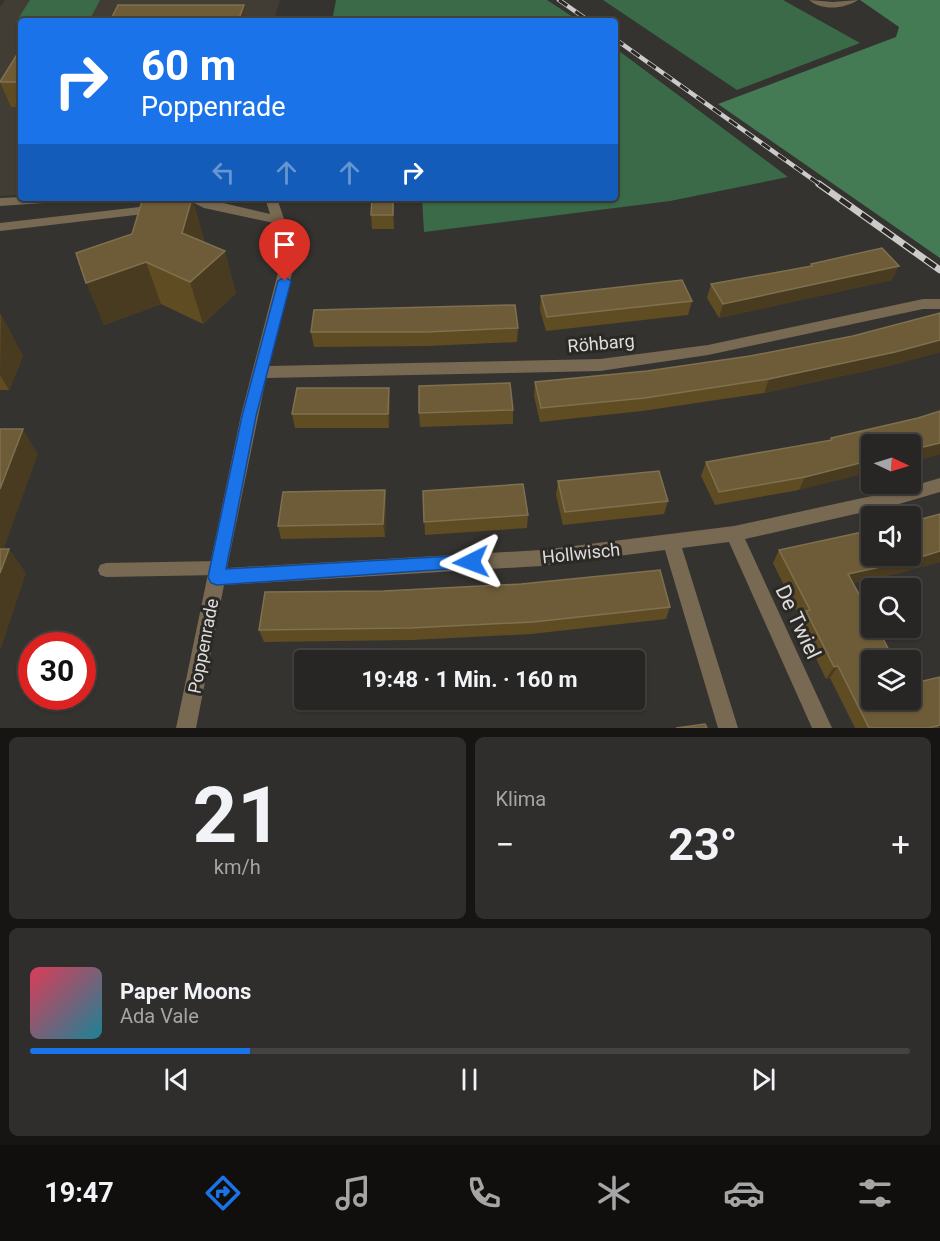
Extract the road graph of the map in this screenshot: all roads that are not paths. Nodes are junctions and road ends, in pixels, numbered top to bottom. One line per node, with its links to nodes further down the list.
1 (813, 0): 2 (lane)
2 (854, 0)
3 (18, 201): 5 (lane)
4 (272, 201): 7 (street, Poppenrade)
5 (0, 202)
6 (184, 202): 7 (street); 8 (lane)
7 (278, 220): 10 (street, Poppenrade)
8 (0, 227)
9 (940, 304): 10 (street, Röhbarg)
10 (260, 372): 15 (street, Poppenrade)
11 (940, 485): 12 (street, Hollwisch)
12 (734, 534): 13 (street, Hollwisch); 18 (street, De Twiel)
13 (671, 542): 15 (street, Hollwisch); 17 (street)
14 (106, 570): 15 (lane)
15 (218, 573): 16 (street, Poppenrade)
16 (186, 728)
17 (728, 728)
18 (822, 728)

